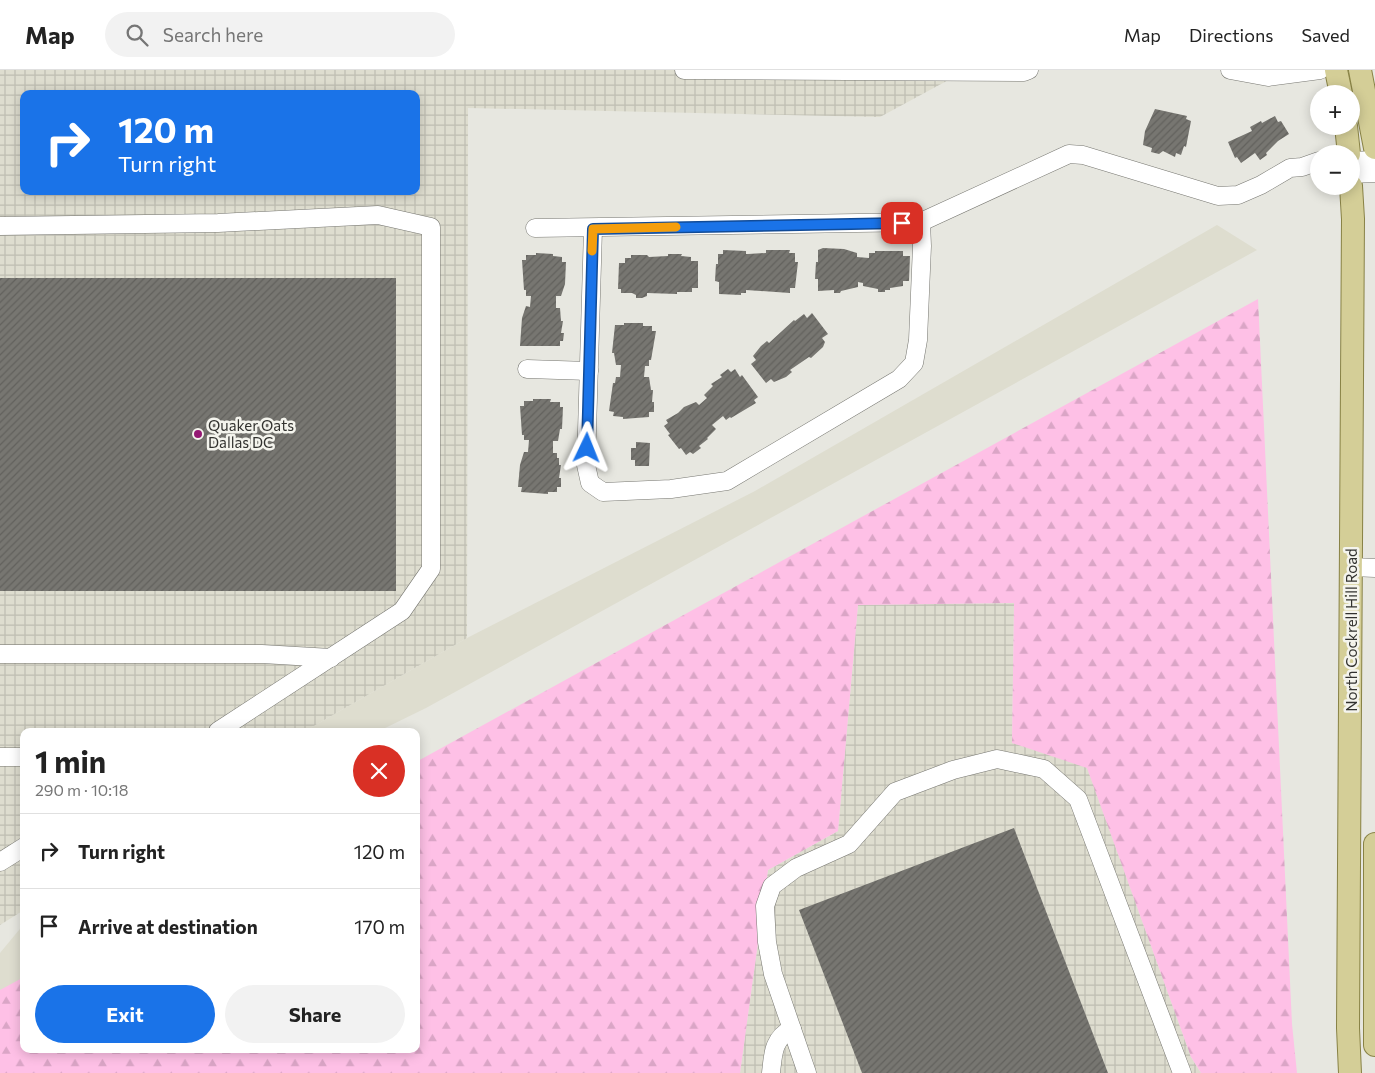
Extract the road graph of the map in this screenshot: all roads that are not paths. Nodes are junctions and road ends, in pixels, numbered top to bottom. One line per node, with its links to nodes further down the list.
1 (684, 70): 2 (street)
2 (1029, 70)
3 (1230, 70): 7 (street)
4 (1320, 70): 7 (street)
5 (1336, 70): 8 (main road)
6 (1360, 70): 9 (main road)
7 (1279, 73)
8 (1339, 85)
9 (1375, 148)
10 (1375, 160): 11 (street)
11 (1360, 161)
12 (1310, 164): 16 (street)
13 (1375, 173): 14 (street)
14 (1360, 174)
15 (1352, 195): 22 (main road, North Cockrell Hill Road)
16 (921, 222): 19 (street); 21 (street)
17 (0, 226): 25 (street)
18 (535, 228): 19 (street)
19 (593, 229): 21 (street)
20 (527, 369): 21 (street)
21 (589, 371)
22 (1352, 567): 23 (street); 35 (main road, North Cockrell Hill Road)
23 (1375, 568)
24 (0, 654): 25 (street)
25 (331, 658): 26 (street)
26 (223, 728)
27 (0, 757): 28 (street)
28 (20, 757)
29 (1375, 844): 31 (main road)
30 (20, 850): 32 (street)
31 (1375, 857): 34 (main road)
32 (0, 862)
33 (792, 1029): 36 (street); 37 (street); 38 (street)
34 (1375, 1046): 35 (street)
35 (1349, 1047): 39 (main road, North Cockrell Hill Road)
36 (771, 1073)
37 (807, 1073)
38 (1182, 1073)
39 (1350, 1073)

